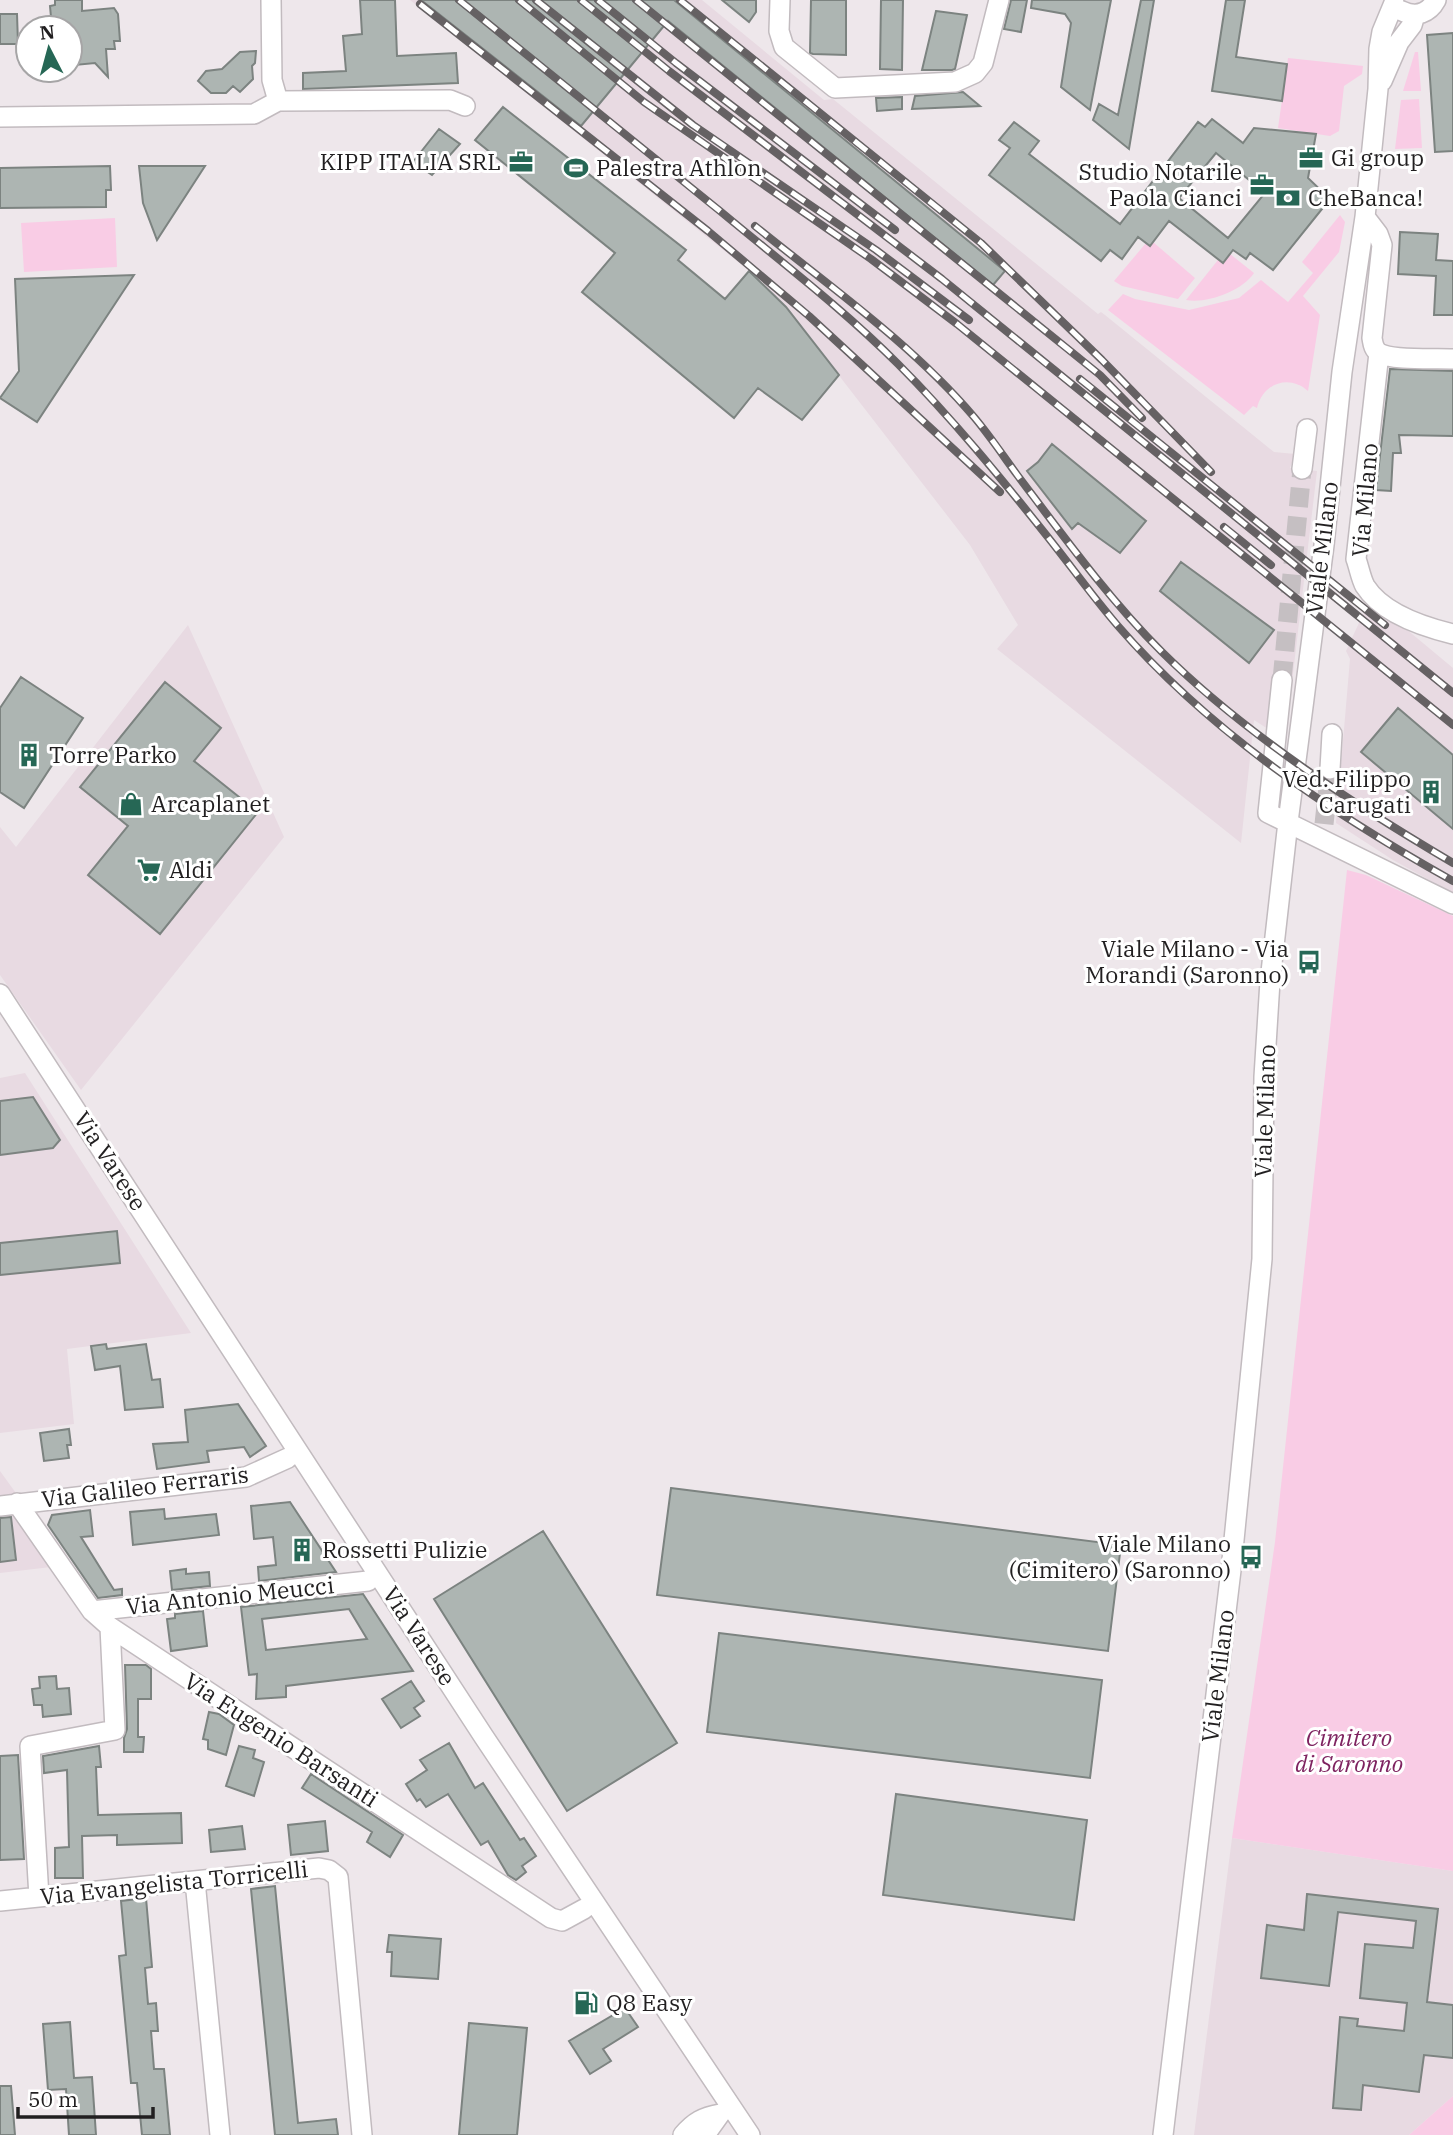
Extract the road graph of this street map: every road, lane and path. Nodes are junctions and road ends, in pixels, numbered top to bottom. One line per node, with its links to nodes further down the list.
1 (271, 0): 8 (street)
2 (780, 0): 3 (street)
3 (999, 0)
4 (1393, 1): 6 (street); 7 (street, Viale Milano)
5 (1441, 2): 6 (street)
6 (1415, 15): 7 (street, Viale Milano)
7 (1378, 89): 11 (street, Viale Milano)
8 (278, 101): 9 (street); 10 (street)
9 (465, 106)
10 (0, 117)
11 (1365, 217): 12 (street, Via Milano); 20 (street, Viale Milano)
12 (1379, 353): 13 (street); 16 (street, Via Milano)
13 (1453, 359)
14 (1307, 429): 15 (street)
15 (1302, 469)
16 (1453, 634)
17 (1282, 680): 20 (street)
18 (1332, 734): 19 (street)
19 (1330, 769)
20 (1287, 822): 21 (street); 40 (street, Viale Milano)
21 (1453, 904)
22 (0, 994): 39 (street, Via Varese)
23 (0, 1016): 24 (street, Via Varese)
24 (288, 1458): 25 (street, Via Galileo Ferraris); 26 (street, Via Varese)
25 (9, 1505): 27 (street, Via Eugenio Barsanti)
26 (368, 1581): 27 (street, Via Antonio Meucci); 32 (street, Via Varese)
27 (92, 1611): 28 (street, Via Eugenio Barsanti)
28 (110, 1627): 30 (street); 32 (street, Via Eugenio Barsanti)
29 (195, 1881): 30 (street, Via Evangelista Torricelli); 34 (street); 35 (street, Via Evangelista Torricelli)
30 (39, 1897): 31 (street, Via Evangelista Torricelli)
31 (0, 1901)
32 (584, 1909): 33 (street, Via Varese)
33 (720, 2115): 36 (street); 37 (street); 38 (street, Via Varese)
34 (220, 2135)
35 (362, 2135)
36 (684, 2135)
37 (705, 2135)
38 (733, 2135)
39 (750, 2135)
40 (1163, 2135)

